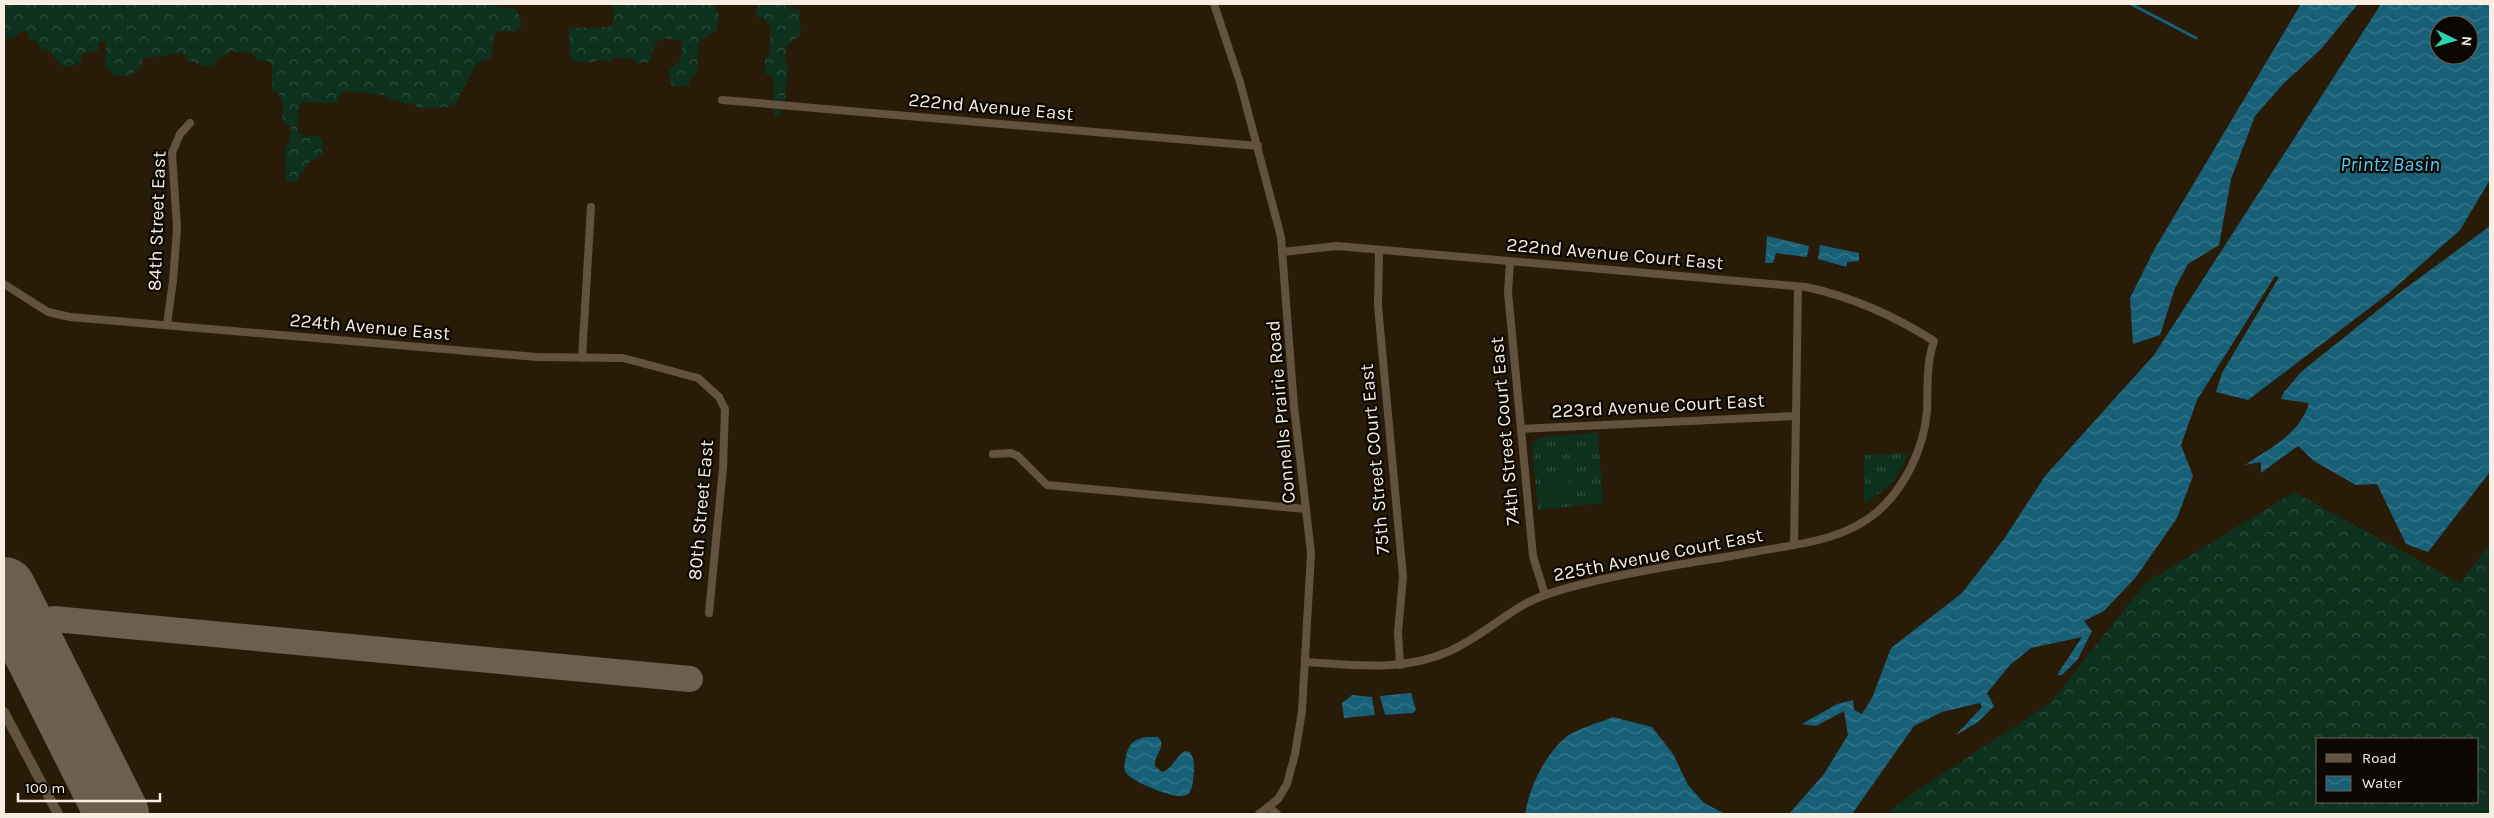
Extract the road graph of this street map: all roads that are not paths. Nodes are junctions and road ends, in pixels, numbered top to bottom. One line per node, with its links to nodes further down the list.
1 (1214, 4): 4 (street, Connells Prairie Road)
2 (722, 100): 4 (street, 222nd Avenue East)
3 (190, 123): 11 (street, 84th Street East)
4 (1258, 146): 7 (street, Connells Prairie Road)
5 (591, 207): 13 (street)
6 (1379, 250): 7 (street, 222nd Avenue Court East); 8 (street, 222nd Avenue Court East); 23 (street, 75th Street COurt East)
7 (1282, 252): 18 (street, Connells Prairie Road)
8 (1510, 262): 10 (street, 222nd Avenue Court East); 16 (street, 74th Street Court East)
9 (4, 284): 11 (street, 224th Avenue East)
10 (1798, 287): 12 (street, 222nd Avenue Court East); 15 (street)
11 (167, 324): 13 (street, 224th Avenue East)
12 (1934, 341): 19 (street, 225th Avenue Court East)
13 (582, 358): 14 (street, 224th Avenue East)
14 (725, 410): 21 (street, 80th Street East)
15 (1796, 416): 16 (street, 223rd Avenue Court East); 19 (street)
16 (1521, 429): 20 (street, 74th Street Court East)
17 (993, 454): 18 (street)
18 (1306, 510): 22 (street, Connells Prairie Road)
19 (1794, 544): 20 (street, 225th Avenue Court East)
20 (1545, 595): 23 (street, 225th Avenue Court East)
21 (709, 613)
22 (1305, 662): 23 (street, 225th Avenue Court East); 25 (street, Connells Prairie Road)
23 (1400, 665)
24 (4, 712): 26 (street)
25 (1269, 806): 27 (street, Connells Prairie Road); 28 (street)
26 (58, 814)
27 (1259, 814)
28 (1277, 814)

